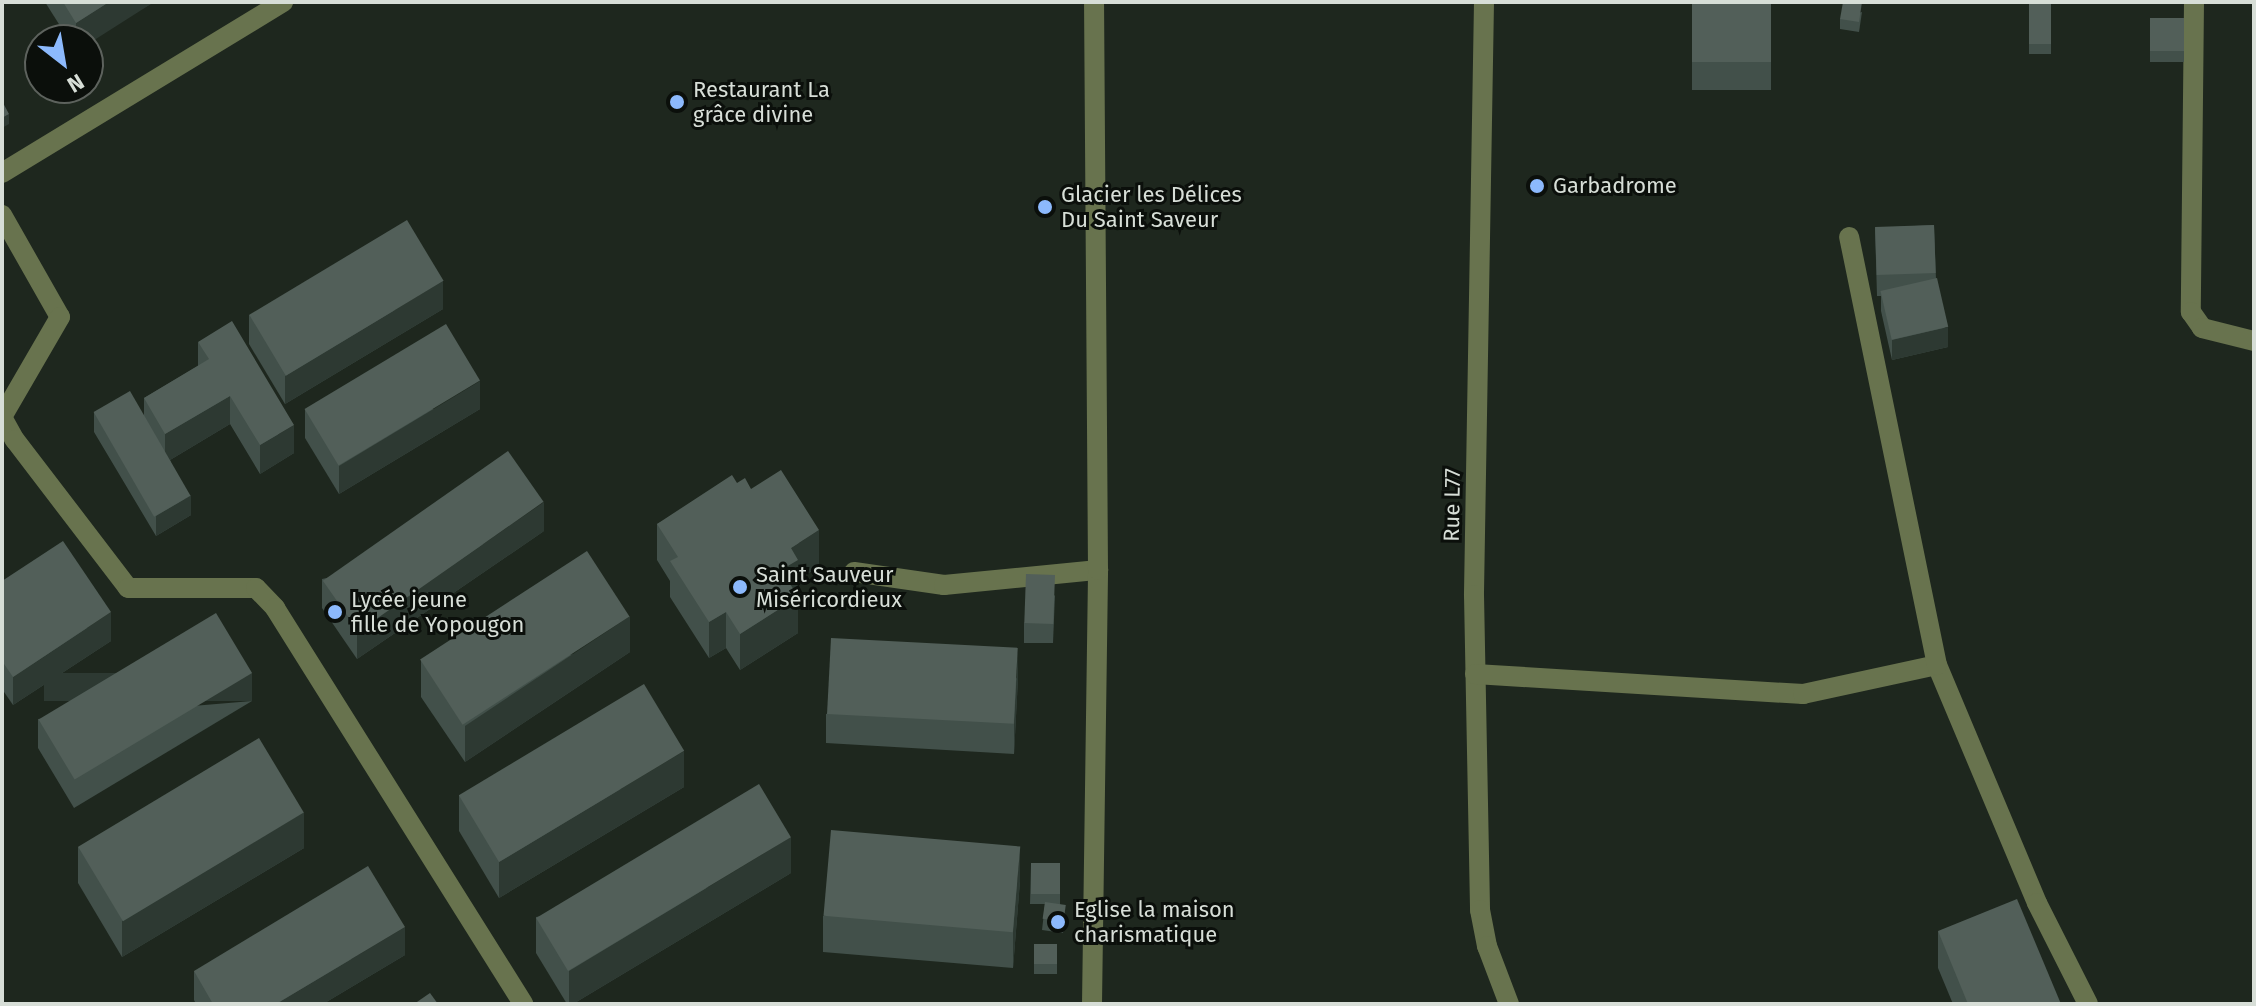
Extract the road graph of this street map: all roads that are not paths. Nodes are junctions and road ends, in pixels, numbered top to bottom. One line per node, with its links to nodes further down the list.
1 (283, 2): 5 (street)
2 (1094, 2): 9 (street)
3 (1484, 2): 12 (street, Rue L77)
4 (2194, 2): 8 (street)
5 (2, 173)
6 (2, 215): 13 (street)
7 (1849, 237): 11 (street)
8 (2254, 341)
9 (1098, 570): 10 (street); 14 (street)
10 (854, 572)
11 (1937, 665): 12 (street); 16 (street)
12 (1475, 674): 15 (street, Rue L77)
13 (523, 1004)
14 (1092, 1004)
15 (1509, 1004)
16 (2088, 1004)

